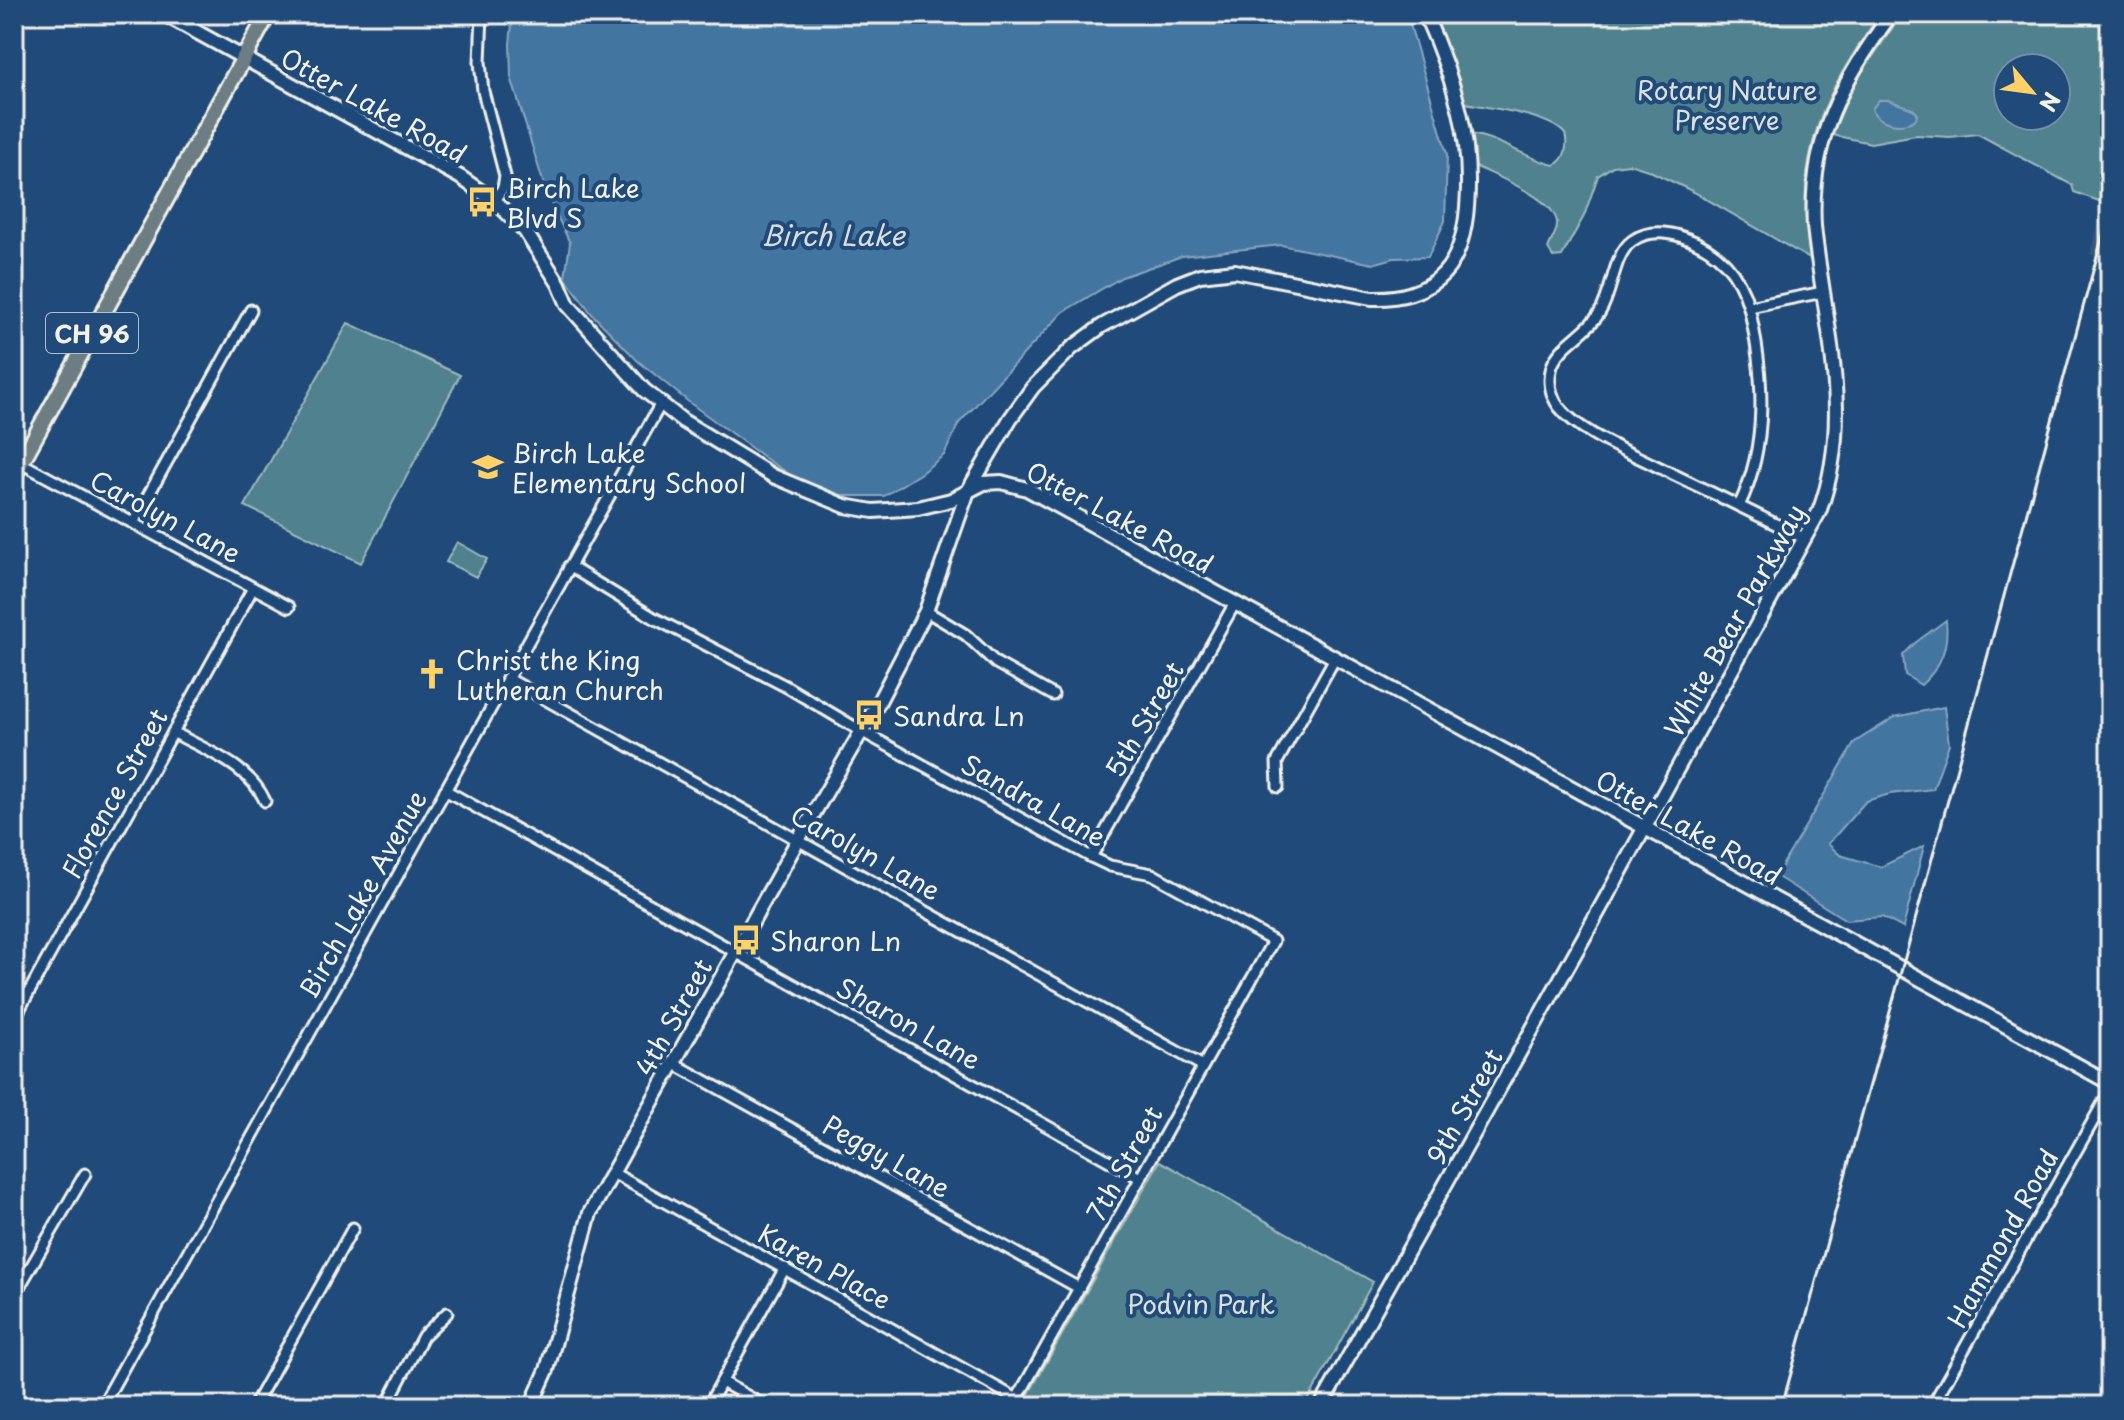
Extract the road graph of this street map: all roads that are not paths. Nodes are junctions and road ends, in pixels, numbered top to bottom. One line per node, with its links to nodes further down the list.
1 (164, 14): 6 (street, Otter Lake Road)
2 (268, 14): 6 (main road, CH 96)
3 (482, 14): 7 (street)
4 (1425, 14): 13 (street, 4th Street)
5 (1891, 14): 8 (street, White Bear Parkway)
6 (244, 58): 7 (street, Otter Lake Road); 12 (main road, CH 96)
7 (494, 200): 11 (street, Otter Lake Road)
8 (1823, 292): 9 (street); 16 (street, White Bear Parkway)
9 (1749, 307): 14 (street); 14 (street)
10 (251, 310): 15 (street)
11 (660, 405): 13 (street, Otter Lake Road); 17 (street, Birch Lake Avenue)
12 (17, 469): 15 (street, Carolyn Lane)
13 (968, 491): 19 (street, Otter Lake Road); 21 (street, 4th Street)
14 (1739, 506): 16 (street)
15 (133, 523): 18 (street, Carolyn Lane)
16 (1805, 539): 30 (street, White Bear Parkway)
17 (569, 566): 23 (street, Birch Lake Avenue); 25 (street, Sandra Lane)
18 (253, 588): 20 (street, Carolyn Lane); 26 (street, Florence Street)
19 (1235, 603): 22 (street, Otter Lake Road); 32 (street, 5th Street)
20 (289, 607)
21 (926, 611): 24 (street); 25 (street, 4th Street)
22 (1335, 658): 27 (street); 30 (street, Otter Lake Road)
23 (507, 678): 28 (street, Birch Lake Avenue); 31 (street, Carolyn Lane)
24 (1053, 695)
25 (861, 731): 31 (street, 4th Street); 32 (street, Sandra Lane)
26 (173, 732): 29 (street); 35 (street, Florence Street)
27 (1278, 787)
28 (445, 790): 34 (street, Sharon Lane); 50 (street, Birch Lake Avenue)
29 (265, 801)
30 (1645, 828): 38 (street, Otter Lake Road); 56 (street, 9th Street)
31 (798, 840): 34 (street, 4th Street); 37 (street, Carolyn Lane)
32 (1091, 857): 33 (street, Sandra Lane)
33 (1273, 941): 37 (street, 7th Street)
34 (735, 951): 36 (street, 4th Street); 42 (street, Sharon Lane)
35 (14, 1019)
36 (673, 1063): 40 (street, 4th Street); 45 (street, Peggy Lane)
37 (1203, 1066): 42 (street, 7th Street)
38 (2110, 1083)
39 (2110, 1091): 57 (street, Hammond Road)
40 (611, 1172): 44 (street, Karen Place); 53 (street, 4th Street)
41 (85, 1174): 46 (street)
42 (1140, 1178): 45 (street, 7th Street)
43 (353, 1228): 51 (street)
44 (785, 1268): 48 (street); 49 (street, Karen Place)
45 (1079, 1288): 49 (street, 7th Street)
46 (14, 1296)
47 (447, 1313): 52 (street)
48 (722, 1382): 54 (street); 55 (street)
49 (1015, 1403)
50 (102, 1406)
51 (254, 1406)
52 (386, 1406)
53 (531, 1406)
54 (708, 1406)
55 (765, 1406)
56 (1321, 1406)
57 (1932, 1406)

